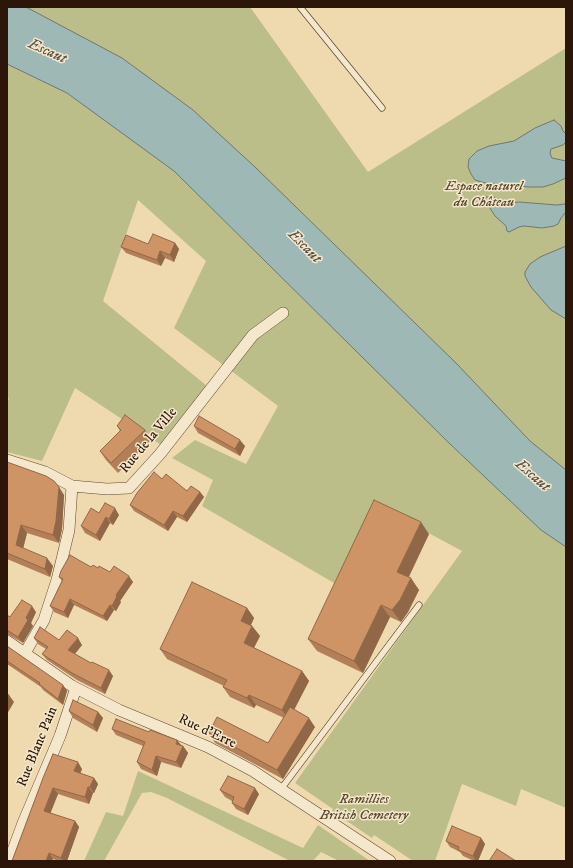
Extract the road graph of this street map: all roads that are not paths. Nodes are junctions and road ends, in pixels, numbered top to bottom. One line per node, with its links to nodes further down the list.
1 (300, 7): 2 (lane)
2 (382, 108)
3 (283, 313): 5 (street, Rue de la Ville)
4 (7, 460): 5 (street)
5 (72, 486): 8 (street)
6 (419, 605): 10 (lane)
7 (7, 641): 8 (street, Rue d'Erre)
8 (25, 653): 9 (street, Rue d'Erre)
9 (76, 688): 10 (street, Rue d'Erre); 11 (street, Rue Blanc Pain)
10 (281, 789): 12 (street, Rue d'Erre)
11 (9, 861)
12 (390, 861)

